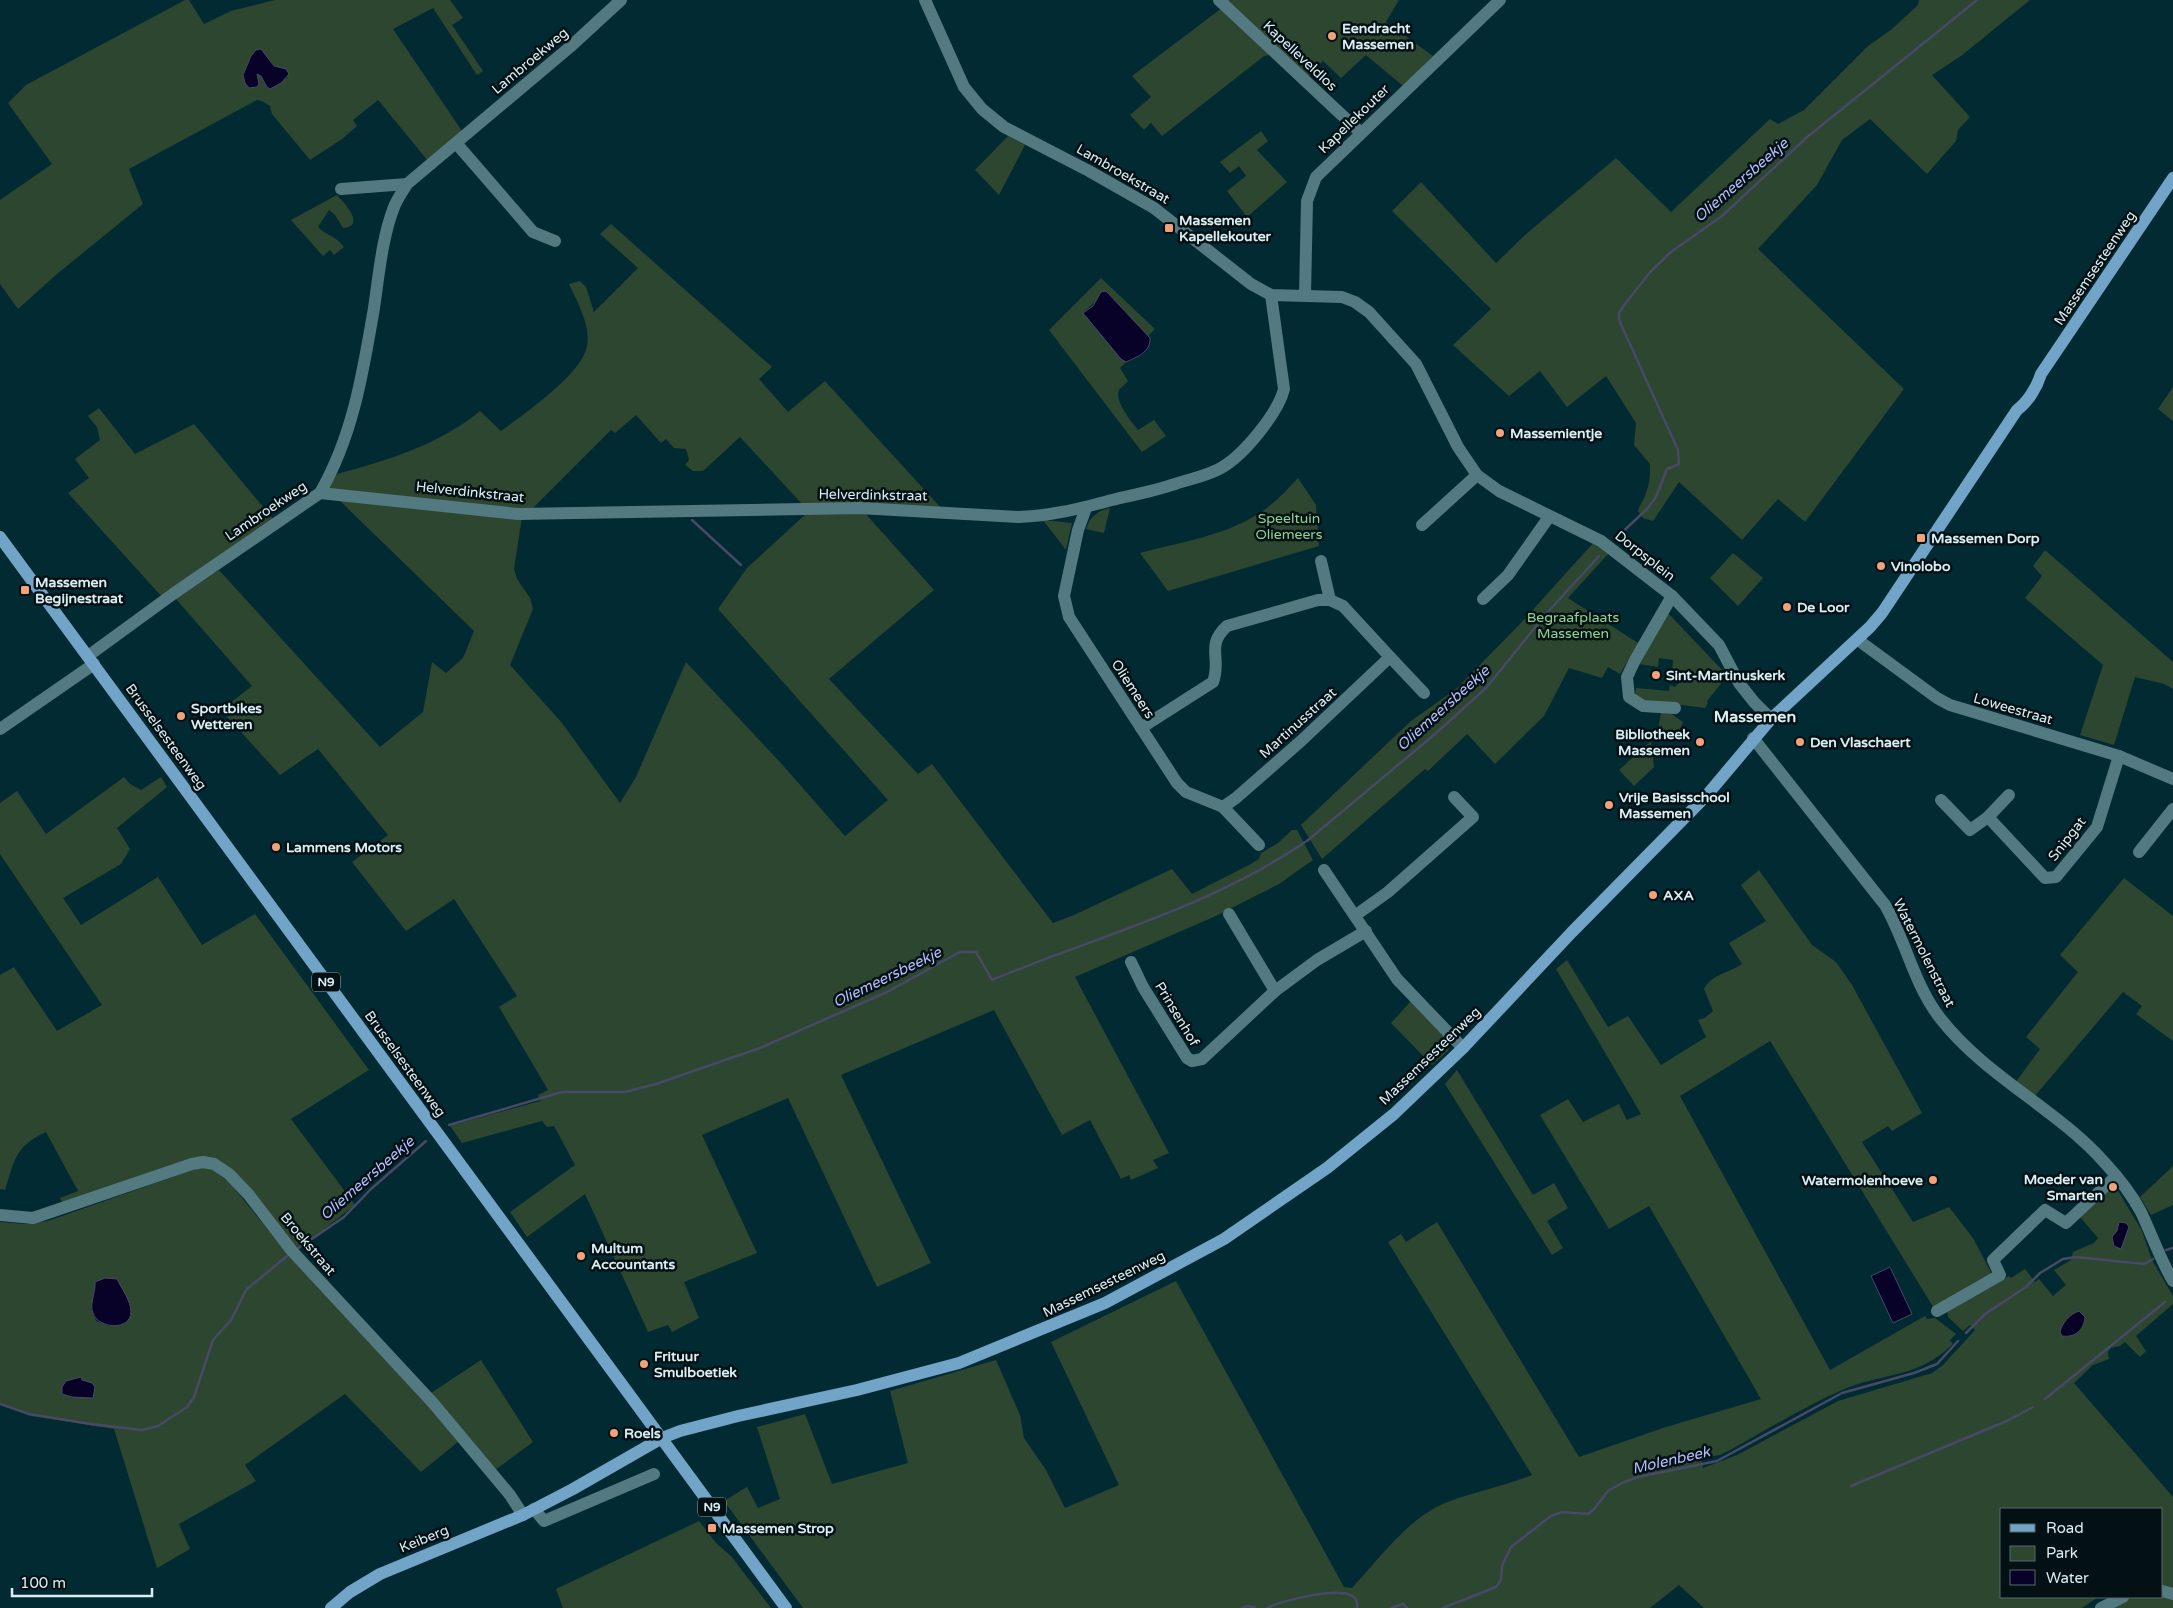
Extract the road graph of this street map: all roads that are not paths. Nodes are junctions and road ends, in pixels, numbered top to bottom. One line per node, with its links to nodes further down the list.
1 (621, 0): 6 (street, Lambroekweg)
2 (925, 0): 11 (street, Lambroekstraat)
3 (1219, 0): 5 (street, Kapelleveldlos)
4 (1500, 0): 5 (street, Kapellekouter)
5 (1361, 133): 12 (street, Kapellekouter)
6 (456, 143): 8 (street, Lambroekweg); 10 (street)
7 (2173, 178): 24 (main road, Massemsesteenweg)
8 (407, 184): 9 (street); 14 (street, Lambroekweg)
9 (341, 189)
10 (555, 242)
11 (1271, 294): 12 (street, Lambroekstraat); 15 (street, Helverdinkstraat)
12 (1306, 296): 13 (street, Lambroekstraat)
13 (1477, 475): 16 (street, Lambroekstraat); 17 (street)
14 (320, 493): 15 (street, Helverdinkstraat); 26 (street, Lambroekweg)
15 (1086, 508): 30 (street, Oliemeers)
16 (1548, 517): 19 (street, Lambroekstraat); 22 (street)
17 (1422, 525)
18 (0, 537): 26 (main road, Brusselsesteenweg / N9)
19 (1601, 541): 21 (street, Dorpsplein)
20 (1321, 561): 23 (street)
21 (1672, 596): 28 (street, Dorpsplein); 29 (street, Dorpsplein)
22 (1484, 599)
23 (1330, 600): 25 (street); 30 (street)
24 (1858, 640): 29 (main road, Massemsesteenweg); 33 (street, Loweestraat)
25 (1390, 657): 27 (street); 38 (street, Martinusstraat)
26 (91, 660): 31 (street, Lambroekweg); 54 (main road, Brusselsesteenweg / N9)
27 (1424, 693)
28 (1675, 708)
29 (1770, 719): 32 (main road, Massemsesteenweg)
30 (1141, 728): 38 (street, Oliemeers)
31 (0, 729)
32 (1753, 738): 49 (main road, Massemsesteenweg); 50 (street, Watermolenstraat)
33 (2119, 756): 34 (street, Loweestraat); 40 (street, Snipgat)
34 (2173, 779)
35 (2009, 795): 40 (street)
36 (1454, 797): 45 (street)
37 (1942, 800): 40 (street)
38 (1223, 807): 41 (street, Oliemeers)
39 (2173, 809): 42 (street)
40 (1988, 818)
41 (1259, 845)
42 (2139, 852)
43 (1324, 870): 45 (street)
44 (1229, 914): 48 (street)
45 (1356, 915): 46 (street)
46 (1366, 931): 48 (street, Prinsenhof); 49 (street)
47 (1131, 962): 48 (street, Prinsenhof)
48 (1275, 991)
49 (1463, 1048): 54 (main road, Massemsesteenweg)
50 (2116, 1176): 52 (street, Watermolenstraat); 53 (street)
51 (0, 1216): 56 (street, Broekstraat)
52 (2173, 1281)
53 (1937, 1311)
54 (662, 1438): 56 (main road, Keiberg); 59 (main road, Brusselsesteenweg / N9)
55 (654, 1474): 56 (street)
56 (528, 1512): 58 (main road, Keiberg)
57 (2121, 1598): 60 (street)
58 (330, 1608)
59 (786, 1608)
60 (2101, 1608)

